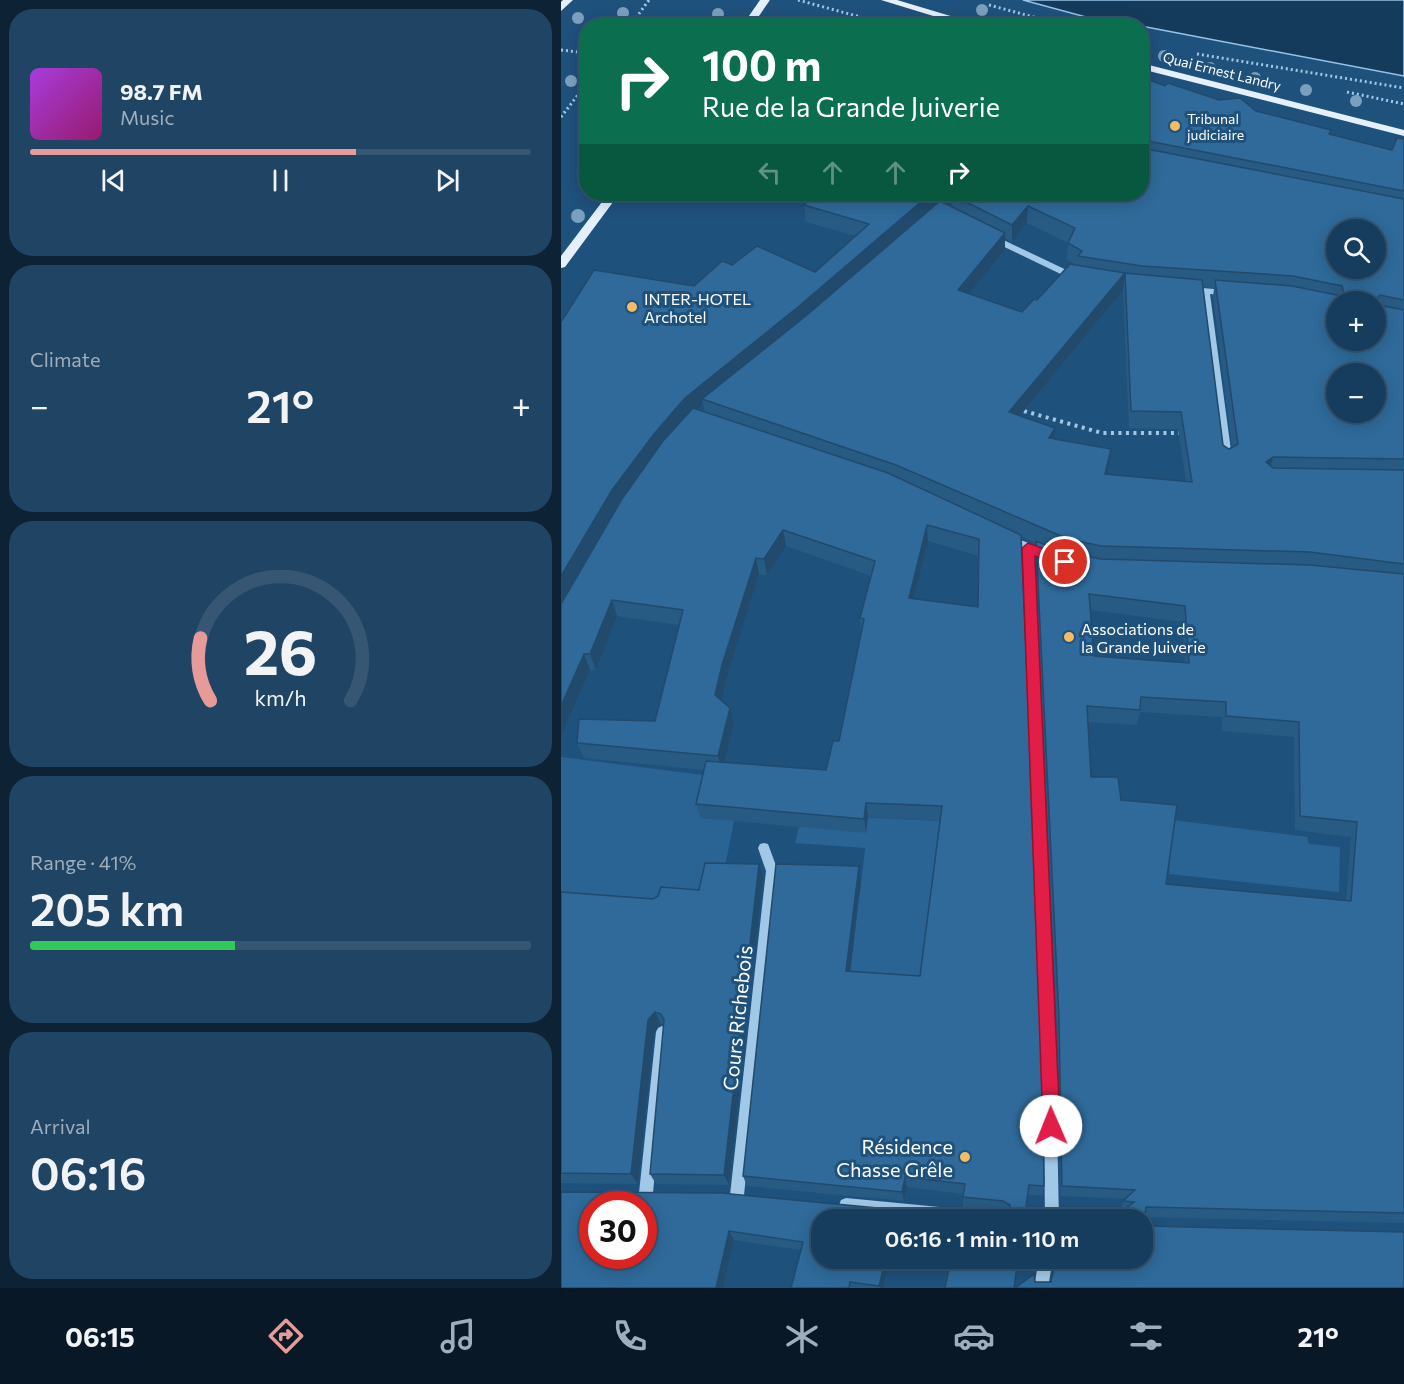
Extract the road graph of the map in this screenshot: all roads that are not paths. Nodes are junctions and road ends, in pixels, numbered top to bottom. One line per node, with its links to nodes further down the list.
1 (568, 0): 4 (main road)
2 (765, 0): 5 (main road)
3 (886, 0): 6 (main road)
4 (561, 8)
5 (753, 18)
6 (950, 18)
7 (1149, 68): 8 (main road, Quai Ernest Landry)
8 (1296, 105): 9 (main road, Quai Ernest Landry); 10 (main road, Quai Ernest Landry)
9 (1404, 123)
10 (1404, 133)
11 (608, 201): 13 (main road)
12 (982, 233): 14 (street)
13 (561, 264)
14 (1089, 279)
15 (1183, 290): 16 (street)
16 (1205, 291): 17 (street); 18 (street)
17 (1237, 294)
18 (1227, 461)
19 (997, 534): 20 (street)
20 (1028, 548): 21 (street); 28 (street)
21 (1056, 558)
22 (764, 848): 25 (street, Cours Richebois)
23 (662, 1032): 24 (street)
24 (647, 1191)
25 (737, 1195)
26 (833, 1204): 27 (street)
27 (886, 1209)
28 (1052, 1209)
29 (1044, 1269): 30 (street)
30 (1041, 1288)

